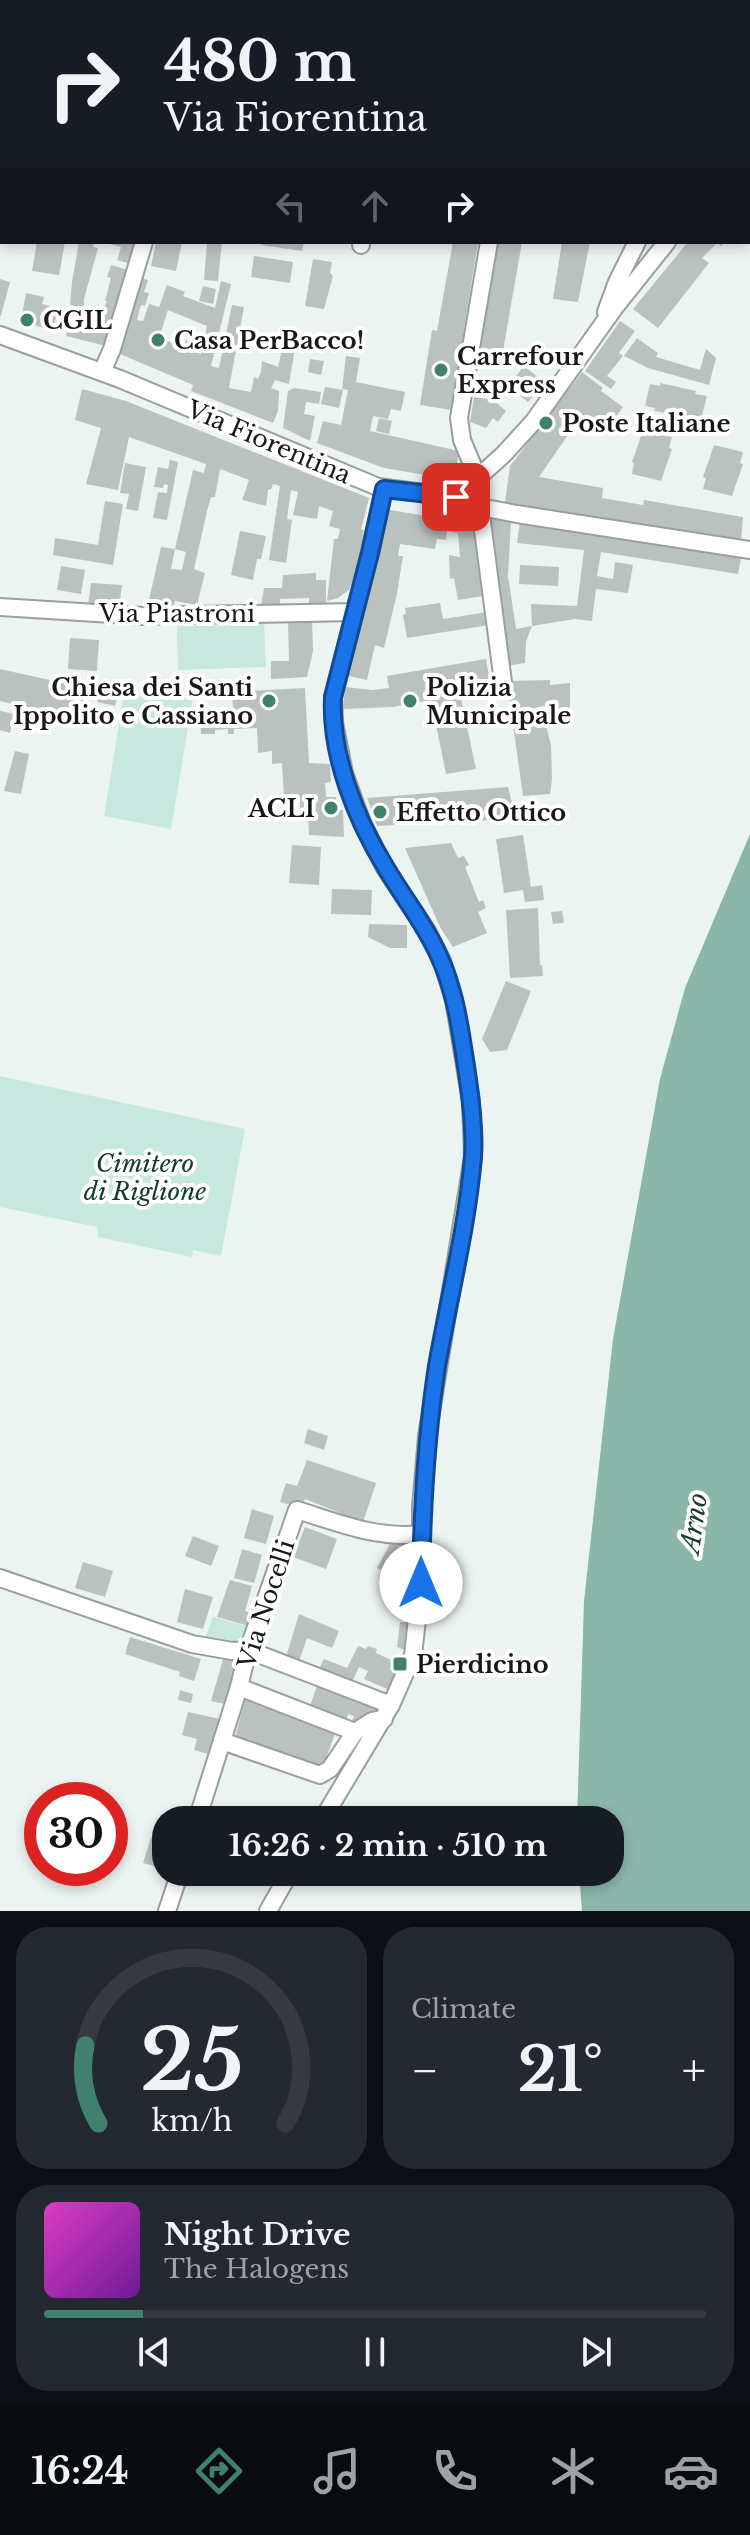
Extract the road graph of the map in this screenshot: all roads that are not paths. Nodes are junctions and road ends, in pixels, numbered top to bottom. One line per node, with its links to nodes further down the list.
1 (143, 244): 7 (street)
2 (489, 244): 8 (street)
3 (636, 244): 5 (street)
4 (665, 244): 5 (street)
5 (600, 328): 8 (street)
6 (0, 335): 7 (street, Via Fiorentina)
7 (102, 372): 9 (street, Via Fiorentina)
8 (478, 478): 10 (street)
9 (384, 489): 10 (street, Via Fiorentina); 14 (street)
10 (456, 497): 11 (street, Via Fiorentina)
11 (480, 507): 12 (street, Via Fiorentina); 15 (street)
12 (750, 550)
13 (0, 607): 14 (street, Via Piastroni)
14 (354, 612): 16 (street)
15 (503, 682)
16 (421, 1534): 18 (street, Via Nocelli); 20 (street)
17 (0, 1578): 18 (street)
18 (248, 1650): 19 (street, Via Nocelli); 20 (street)
19 (239, 1687): 21 (street); 22 (street, Via Nocelli)
20 (388, 1712): 21 (street); 24 (street)
21 (355, 1732): 22 (street)
22 (222, 1741): 23 (street, Via Nocelli)
23 (201, 1806)
24 (331, 1806)
25 (175, 1886): 27 (street)
26 (282, 1886): 28 (street)
27 (167, 1911)
28 (268, 1911)

